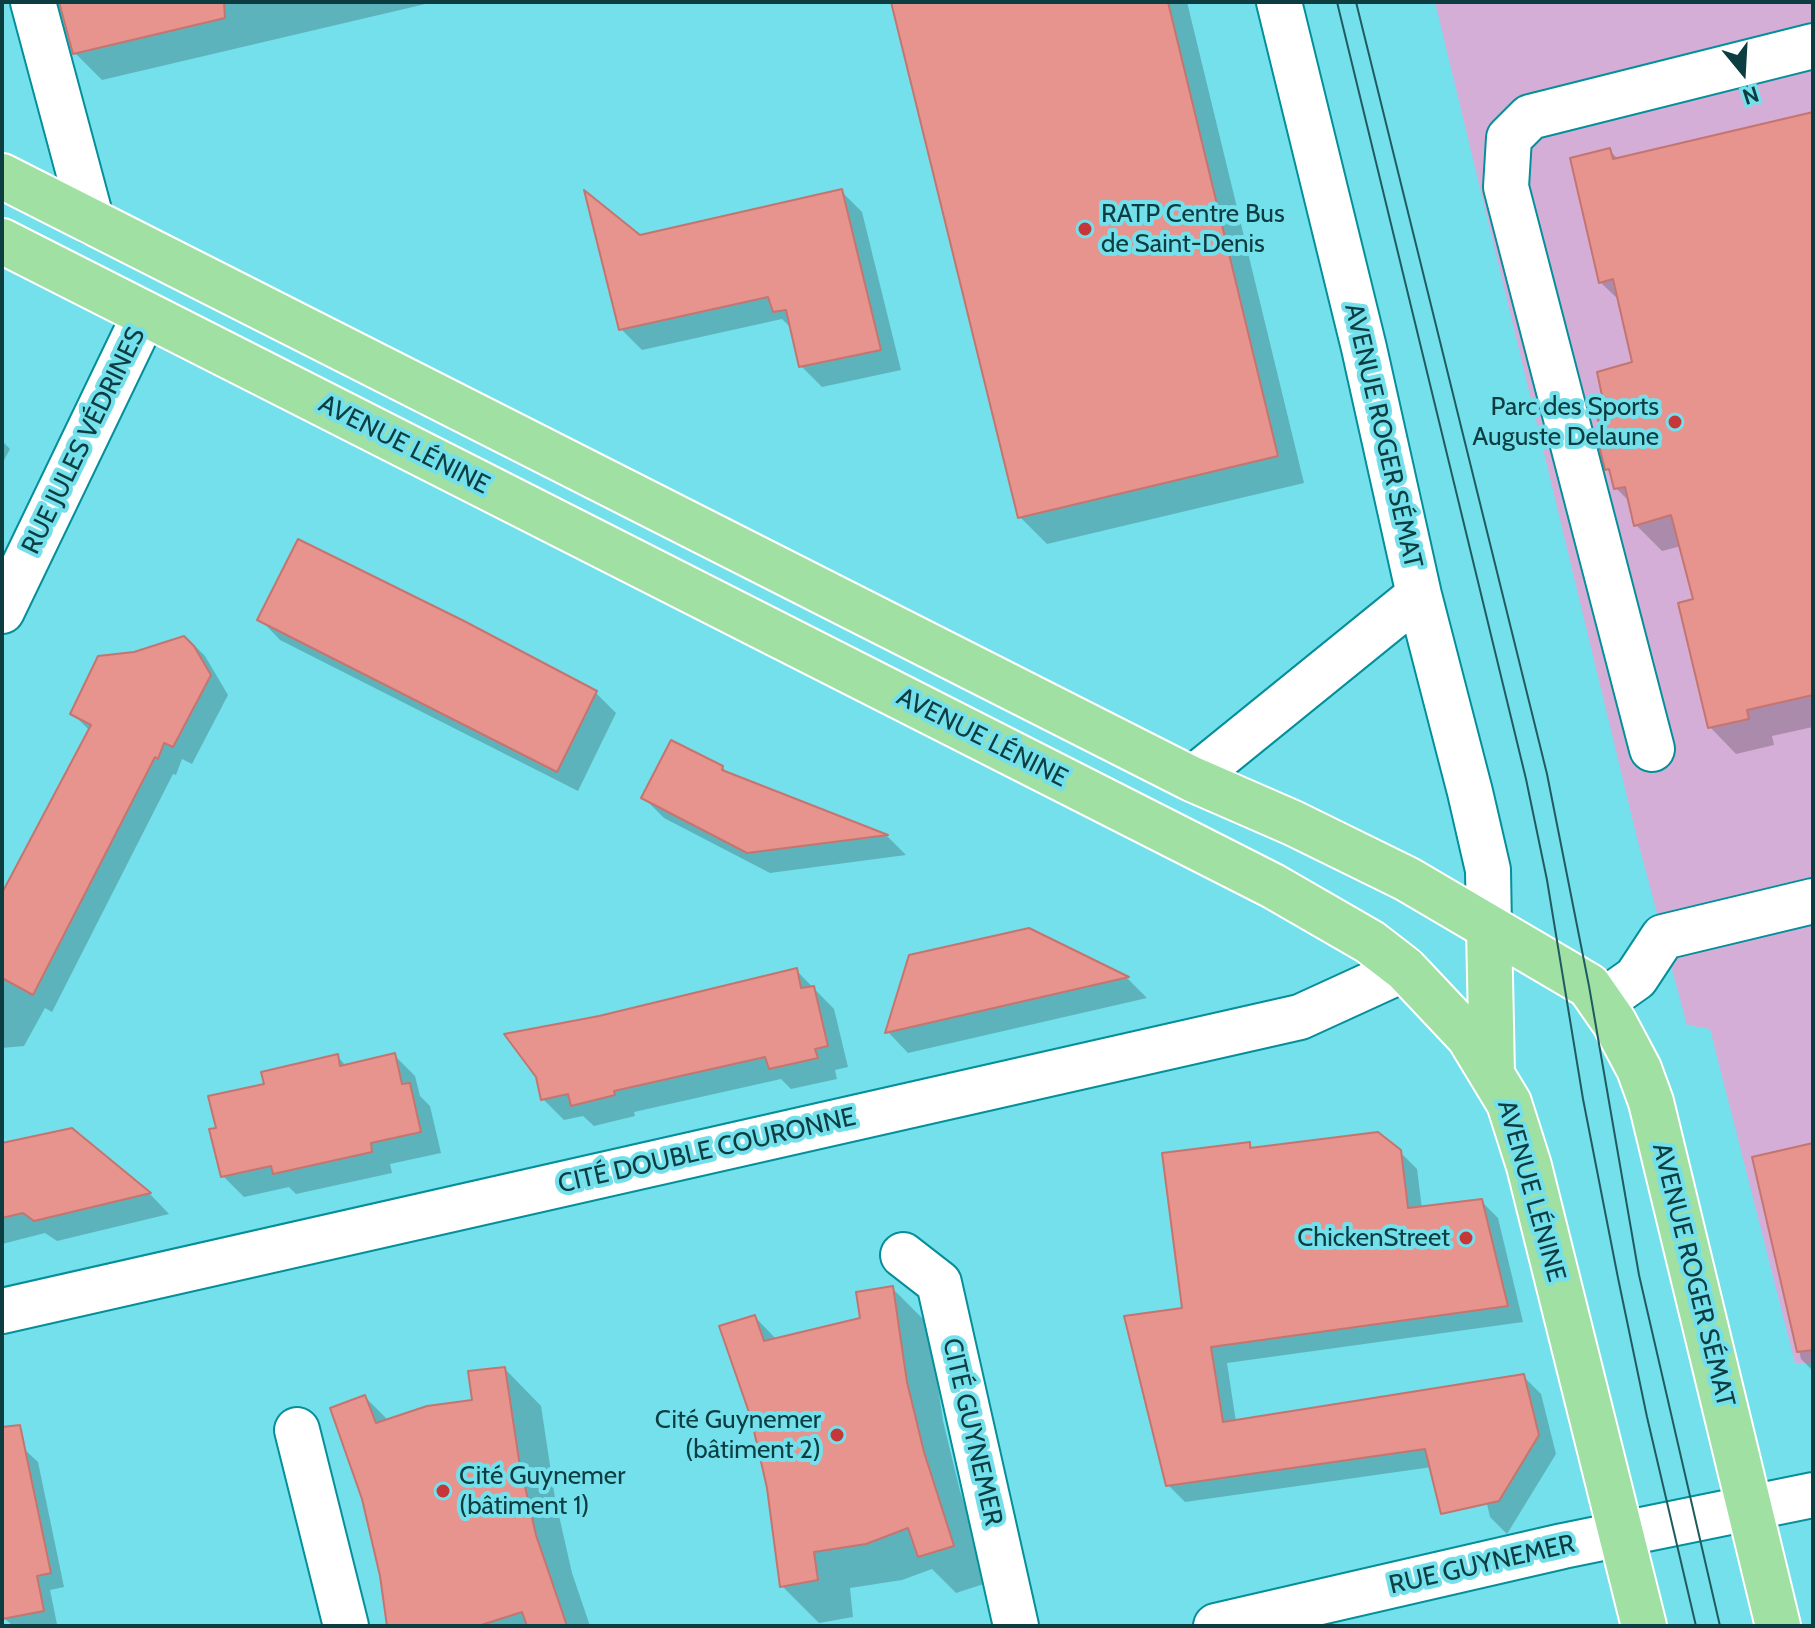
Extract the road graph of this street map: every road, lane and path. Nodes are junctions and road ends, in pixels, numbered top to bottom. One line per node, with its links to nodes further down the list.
1 (33, 2): 5 (street)
2 (1279, 2): 8 (street, AVENUE ROGER SÉMAT)
3 (1813, 46): 10 (street)
4 (2, 176): 5 (main road)
5 (92, 222): 11 (main road)
6 (2, 241): 7 (main road, AVENUE LÉNINE)
7 (145, 314): 9 (street, RUE JULES VÉDRINES); 16 (main road, AVENUE LÉNINE)
8 (1419, 595): 11 (street); 12 (street, AVENUE ROGER SÉMAT)
9 (2, 611)
10 (1652, 749)
11 (1192, 779): 14 (main road)
12 (1488, 870): 14 (street, AVENUE ROGER SÉMAT); 15 (street, AVENUE ROGER SÉMAT)
13 (1813, 901): 17 (street)
14 (1489, 928): 15 (main road, AVENUE ROGER SÉMAT); 18 (main road)
15 (1546, 959): 17 (main road, AVENUE ROGER SÉMAT)
16 (1405, 969): 18 (main road, AVENUE LÉNINE); 20 (street, CITÉ DOUBLE COURONNE)
17 (1602, 1002): 23 (main road, AVENUE ROGER SÉMAT)
18 (1492, 1073): 24 (main road, AVENUE LÉNINE)
19 (903, 1255): 26 (street, CITÉ GUYNEMER)
20 (2, 1311)
21 (297, 1430): 25 (street)
22 (1813, 1495): 23 (street, RUE GUYNEMER)
23 (1749, 1508): 24 (street, RUE GUYNEMER); 29 (main road, AVENUE ROGER SÉMAT)
24 (1620, 1534): 27 (street, RUE GUYNEMER); 28 (main road, AVENUE LÉNINE)
25 (346, 1626)
26 (1016, 1626)
27 (1216, 1626)
28 (1644, 1626)
29 (1778, 1626)

